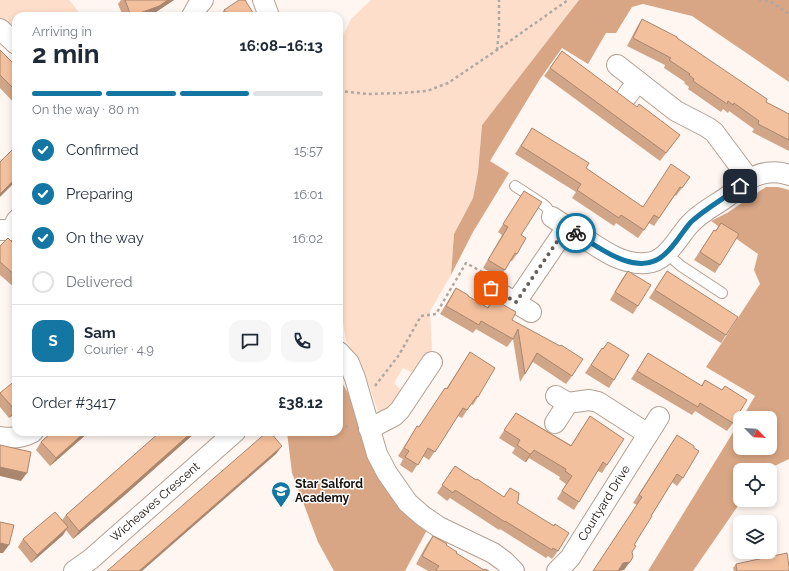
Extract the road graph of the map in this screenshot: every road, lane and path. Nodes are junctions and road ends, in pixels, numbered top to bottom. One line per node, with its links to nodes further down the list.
1 (203, 0): 6 (street)
2 (263, 0): 7 (street)
3 (499, 0): 11 (path)
4 (568, 0): 11 (path)
5 (759, 0): 8 (path)
6 (194, 12)
7 (268, 12)
8 (789, 14)
9 (0, 29): 10 (street)
10 (12, 40)
11 (497, 50): 13 (path)
12 (617, 65): 15 (street)
13 (343, 91)
14 (789, 175): 15 (street)
15 (749, 179): 18 (street)
16 (515, 186): 17 (lane)
17 (559, 222): 18 (street); 19 (street)
18 (666, 253): 20 (lane)
19 (491, 288): 23 (path)
20 (722, 293)
21 (343, 357): 23 (street)
22 (432, 362): 25 (street)
23 (360, 395): 25 (street)
24 (555, 423): 31 (street, Courtyard Drive)
25 (369, 429): 30 (street)
26 (23, 436): 28 (street)
27 (230, 436): 29 (street, Wicheaves Crescent)
28 (0, 437)
29 (74, 571)
30 (514, 571)
31 (557, 571)

